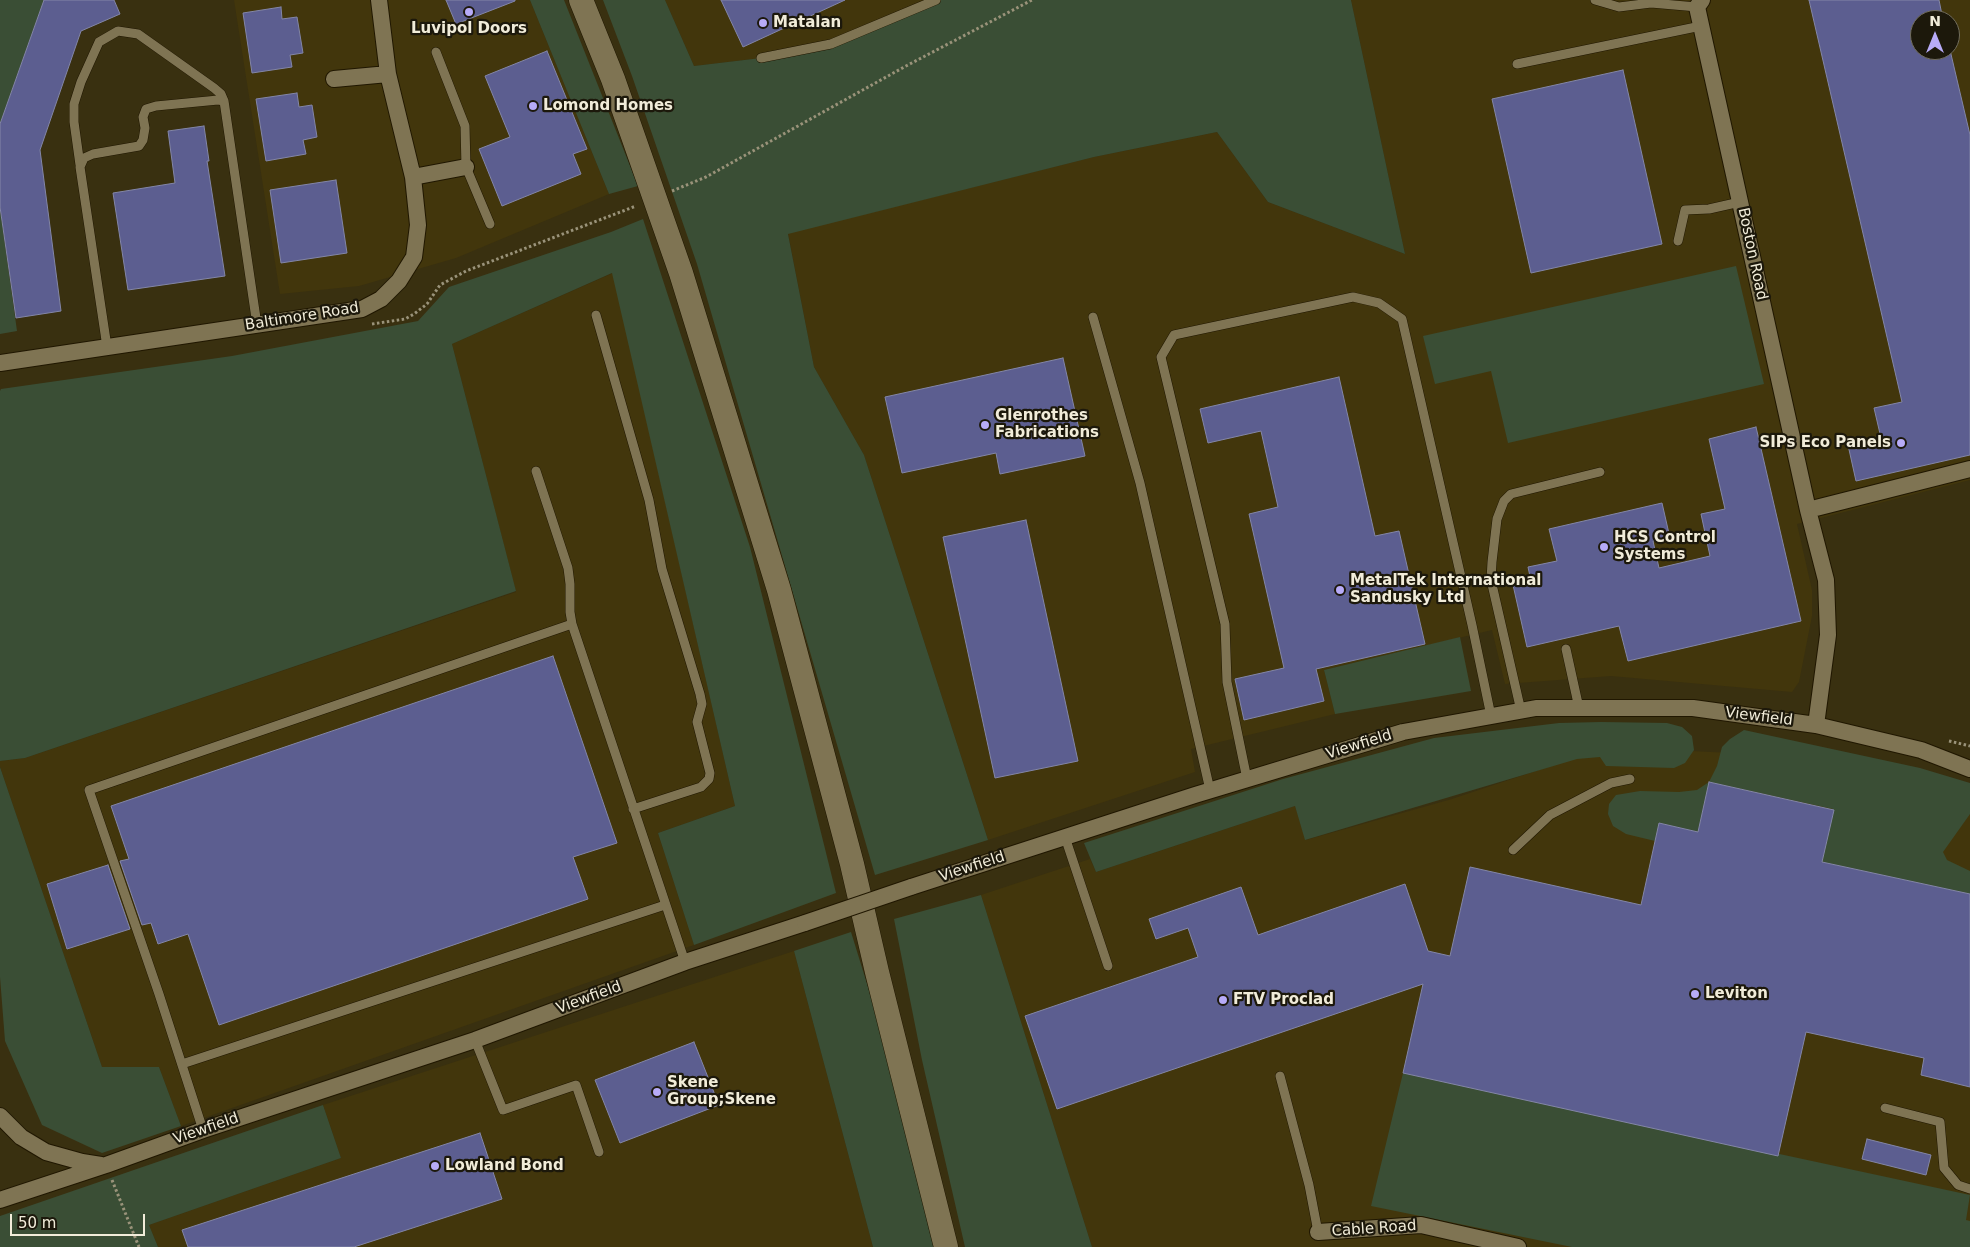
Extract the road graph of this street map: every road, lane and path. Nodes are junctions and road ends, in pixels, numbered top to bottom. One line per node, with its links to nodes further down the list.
1 (379, 0): 11 (street, Baltimore Road)
2 (581, 0): 59 (main road)
3 (936, 0): 9 (lane)
4 (1032, 0): 17 (path)
5 (1595, 0): 6 (lane)
6 (1700, 3): 7 (street, Boston Road)
7 (1701, 26): 10 (lane); 18 (street, Boston Road)
8 (436, 52): 14 (lane)
9 (761, 58)
10 (1517, 64)
11 (388, 74): 12 (street); 16 (street, Baltimore Road)
12 (334, 79)
13 (224, 101): 15 (lane); 15 (lane); 23 (lane)
14 (466, 167): 16 (street); 19 (lane)
15 (80, 168): 24 (lane)
16 (413, 177): 23 (street, Baltimore Road)
17 (672, 191)
18 (1740, 202): 20 (lane); 29 (street, Boston Road)
19 (490, 224)
20 (1678, 241)
21 (596, 315): 40 (lane)
22 (1093, 317): 39 (lane)
23 (257, 325): 24 (street, Baltimore Road)
24 (107, 346): 25 (street, Baltimore Road)
25 (0, 362)
26 (1970, 470): 29 (street)
27 (536, 471): 30 (lane)
28 (1600, 472): 33 (lane)
29 (1808, 510): 35 (street, Boston Road)
30 (572, 624): 40 (lane); 47 (lane)
31 (1566, 649): 32 (lane)
32 (1579, 708): 33 (street, Viewfield); 35 (street, Viewfield)
33 (1521, 711): 34 (street, Viewfield)
34 (1491, 716): 37 (street, Viewfield); 37 (lane)
35 (1816, 725): 36 (street, Viewfield)
36 (1970, 769)
37 (1247, 779): 39 (street, Viewfield)
38 (1630, 779): 42 (lane)
39 (1210, 790): 41 (street, Viewfield)
40 (633, 809): 43 (lane)
41 (1064, 837): 44 (street, Viewfield, bridge); 45 (lane)
42 (1513, 850)
43 (665, 905): 44 (lane); 47 (lane)
44 (685, 962): 46 (street, Viewfield)
45 (1108, 966)
46 (475, 1040): 51 (street, Viewfield); 52 (lane)
47 (182, 1064): 51 (lane)
48 (1280, 1076): 56 (lane)
49 (1886, 1108): 54 (lane)
50 (0, 1116): 53 (street)
51 (203, 1130): 53 (street, Viewfield)
52 (600, 1152)
53 (106, 1166): 55 (street, Viewfield); 58 (path)
54 (1970, 1189)
55 (0, 1200)
56 (1318, 1232): 57 (street, Cable Road)
57 (1513, 1246)
58 (139, 1247)
59 (946, 1247)

